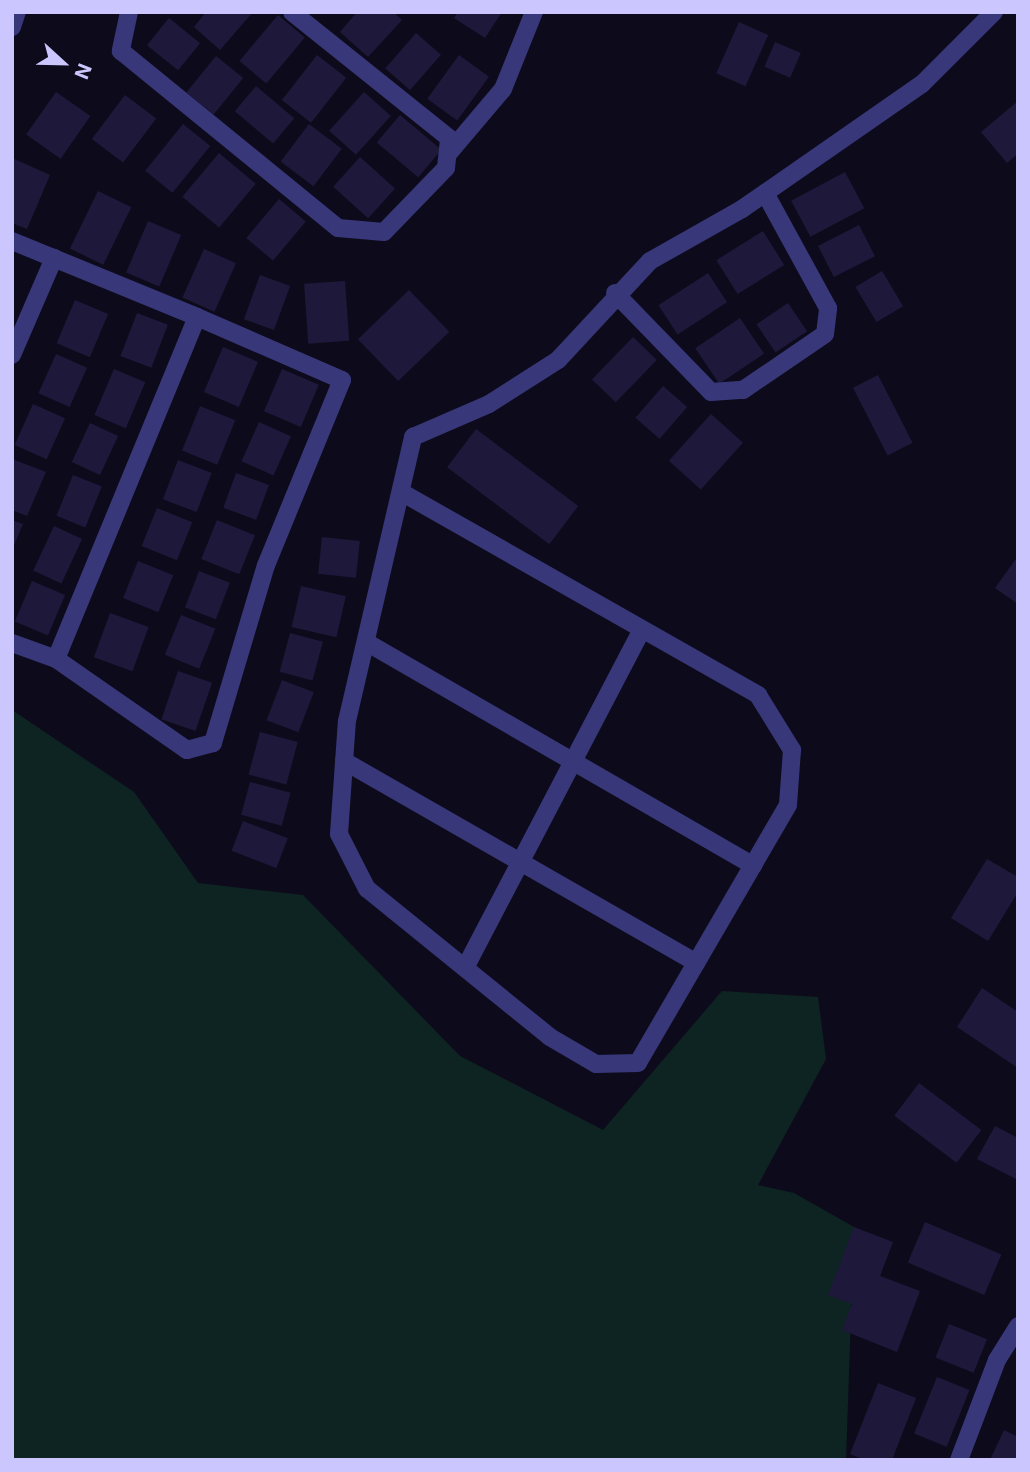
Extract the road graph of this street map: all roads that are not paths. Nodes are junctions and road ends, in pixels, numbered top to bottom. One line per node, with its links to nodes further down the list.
1 (17, 12): 6 (lane)
2 (129, 12): 7 (lane)
3 (292, 12): 7 (lane)
4 (534, 12): 7 (lane)
5 (994, 12): 8 (lane)
6 (12, 27)
7 (448, 154)
8 (765, 193): 11 (lane); 11 (lane)
9 (12, 241): 10 (lane)
10 (54, 258): 12 (lane); 13 (lane)
11 (615, 292): 14 (lane)
12 (197, 317): 18 (lane); 18 (lane)
13 (12, 355)
14 (401, 492): 15 (lane); 16 (lane)
15 (642, 629): 20 (lane); 22 (lane)
16 (366, 642): 19 (lane); 20 (lane)
17 (12, 643): 18 (lane)
18 (56, 659)
19 (344, 761): 21 (lane); 24 (lane)
20 (573, 762): 21 (lane); 22 (lane)
21 (520, 862): 23 (lane); 24 (lane)
22 (753, 865): 23 (lane)
23 (696, 963): 24 (lane)
24 (465, 968)
25 (1018, 1326): 26 (lane)
26 (959, 1460)

